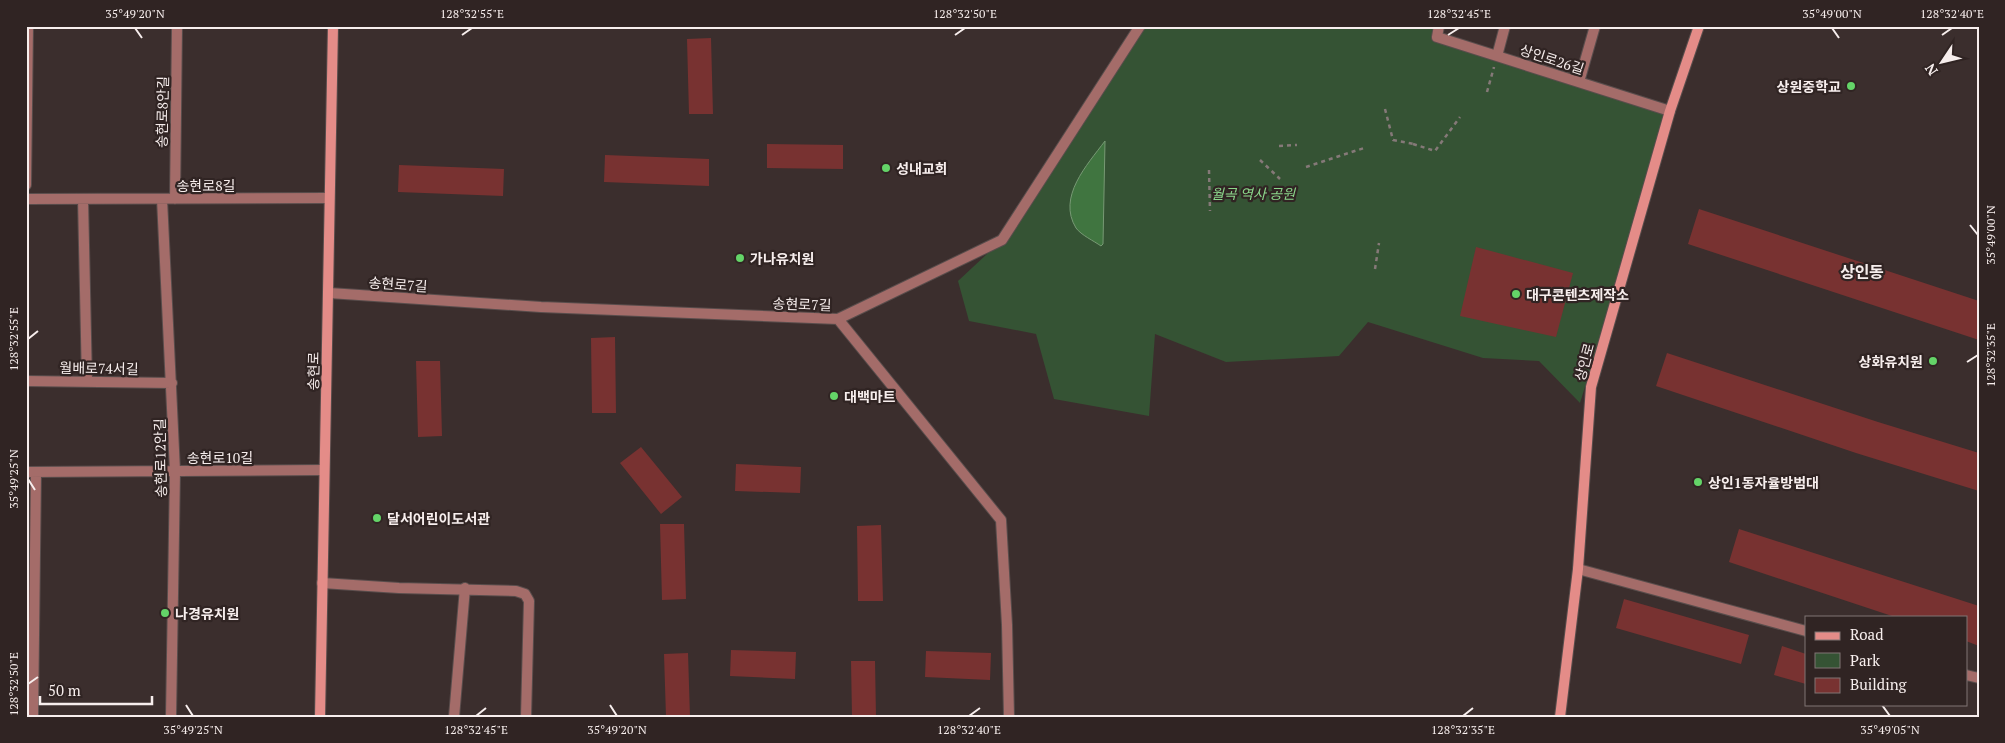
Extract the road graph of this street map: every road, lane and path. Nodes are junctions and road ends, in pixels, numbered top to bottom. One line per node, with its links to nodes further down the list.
1 (28, 26): 10 (street)
2 (177, 26): 25 (street, 송현로8안길)
3 (333, 26): 26 (main road, 송현로)
4 (1140, 26): 33 (street, 송현로7길)
5 (1439, 26): 9 (street, 상인로26길)
6 (1505, 26): 9 (street)
7 (1595, 26): 11 (street)
8 (1699, 26): 14 (main road, 상인로)
9 (1497, 56): 11 (street, 상인로26길); 12 (path)
10 (27, 63): 23 (street)
11 (1579, 82): 14 (street, 상인로26길)
12 (1487, 92)
13 (1385, 109): 15 (path)
14 (1670, 111): 40 (main road, 상인로)
15 (1460, 117)
16 (1297, 145): 17 (path)
17 (1279, 146)
18 (1364, 148): 20 (path)
19 (1260, 160): 22 (path)
20 (1306, 167)
21 (1210, 170): 29 (path)
22 (1280, 179)
23 (26, 185)
24 (162, 198): 25 (street, 송현로8길); 28 (street, 송현로8길); 36 (street, 송현로12안길)
25 (175, 198): 26 (street, 송현로8길)
26 (330, 198): 32 (main road, 송현로)
27 (26, 199): 28 (street, 송현로8길)
28 (83, 199): 35 (street)
29 (1210, 211)
30 (1379, 243): 31 (path)
31 (1375, 269)
32 (329, 293): 33 (street, 송현로7길); 37 (main road, 송현로)
33 (838, 319): 49 (street)
34 (26, 381): 35 (street, 월배로74서길)
35 (87, 382): 36 (street, 월배로74서길)
36 (172, 383): 38 (street, 송현로12안길)
37 (324, 470): 38 (street, 송현로10길); 41 (main road, 송현로)
38 (175, 471): 39 (street, 송현로10길); 45 (street, 송현로12안길)
39 (31, 472): 44 (street)
40 (1578, 569): 43 (street); 50 (main road, 상인로)
41 (322, 583): 42 (street); 46 (main road, 송현로)
42 (465, 588): 47 (street); 48 (street)
43 (1805, 631)
44 (33, 717)
45 (171, 717)
46 (320, 717)
47 (454, 717)
48 (526, 717)
49 (1009, 717)
50 (1560, 717)

